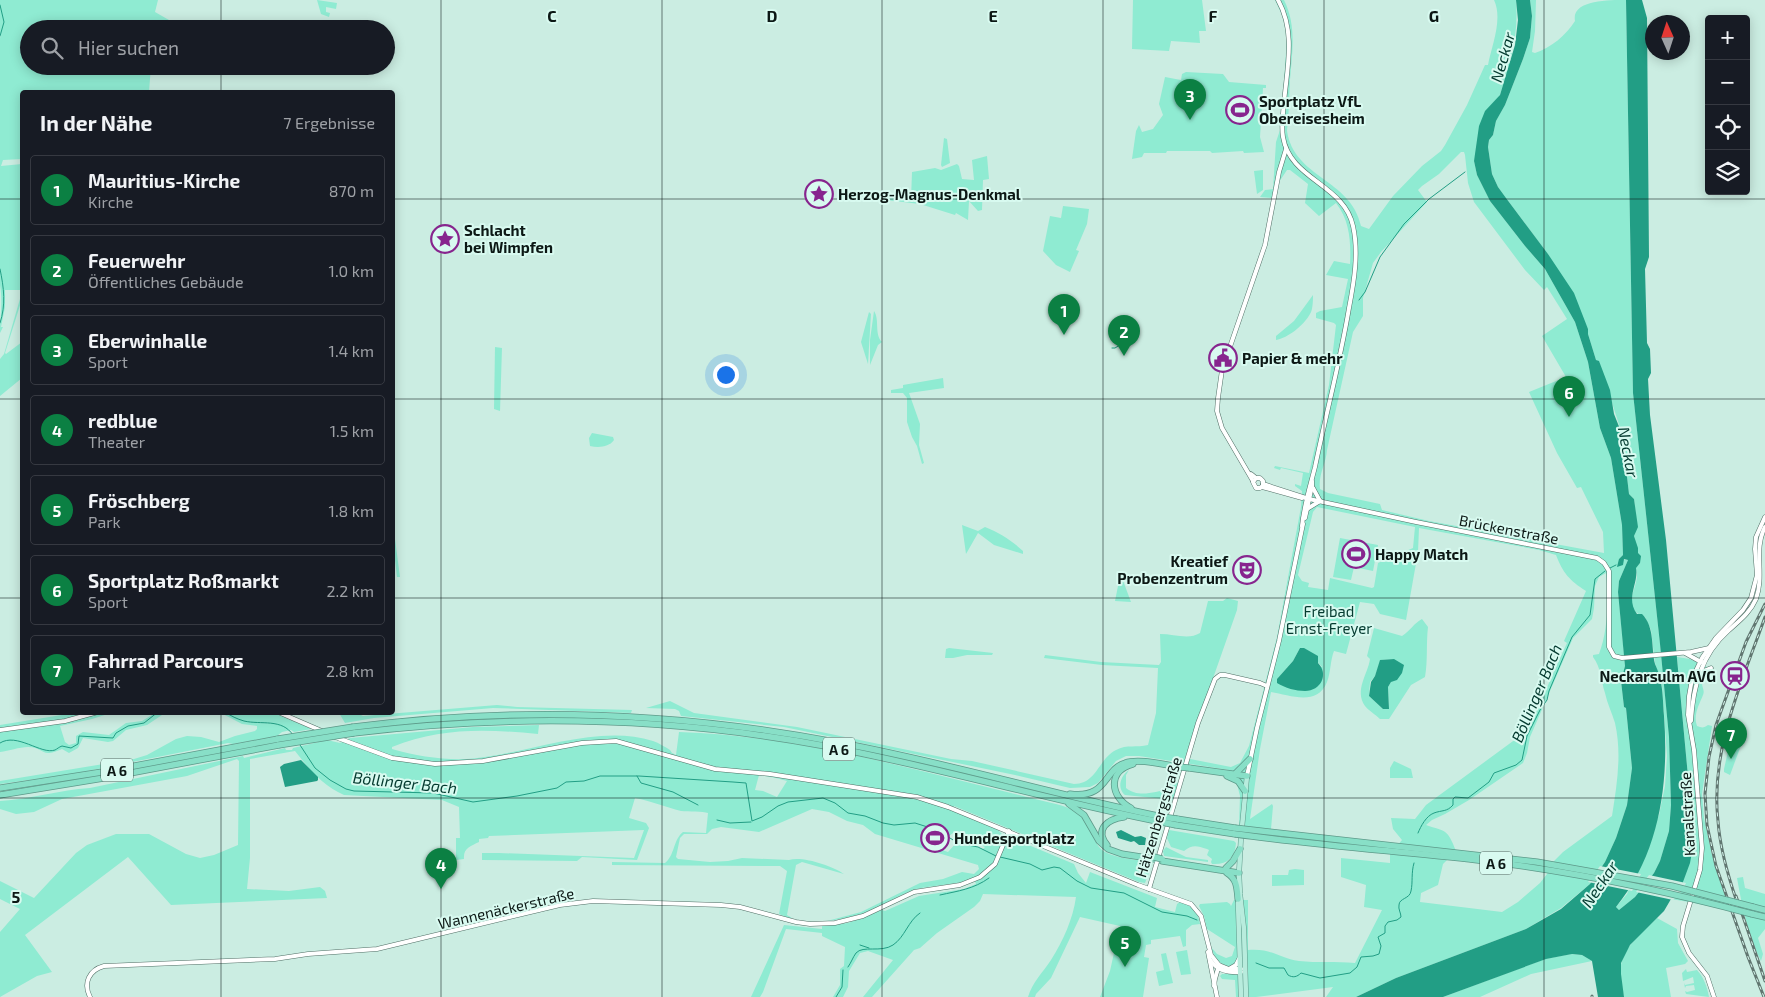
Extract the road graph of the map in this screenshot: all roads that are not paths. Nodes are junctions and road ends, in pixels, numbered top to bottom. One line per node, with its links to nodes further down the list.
1 (1278, 0): 2 (street)
2 (1286, 149): 3 (street); 4 (street)
3 (1291, 159): 4 (street); 5 (street); 7 (street)
4 (1283, 161): 5 (street)
5 (1281, 166): 6 (street)
6 (1254, 479): 8 (street); 8 (street)
7 (1312, 479): 9 (street); 10 (street)
8 (1263, 486): 10 (street, Brückenstraße); 10 (street, Brückenstraße)
9 (1312, 486): 10 (street); 11 (street)
10 (1307, 499): 11 (street, Brückenstraße); 12 (street); 14 (street)
11 (1320, 501): 12 (street); 18 (street, Brückenstraße)
12 (1307, 510): 14 (street)
13 (1765, 517): 16 (street)
14 (1302, 526): 23 (street)
15 (1765, 527): 16 (street)
16 (1756, 589): 17 (street); 19 (street)
17 (1709, 648): 18 (street); 19 (street)
18 (1691, 654): 19 (street); 21 (street)
19 (1703, 661): 21 (street, Kanalstraße); 22 (street, Kanalstraße)
20 (1711, 668): 22 (street)
21 (1696, 669): 30 (street, Kanalstraße)
22 (1698, 677): 30 (street, Kanalstraße)
23 (1269, 678): 24 (street); 25 (street)
24 (1260, 684): 25 (street); 26 (street); 53 (street, Hätzenbergstraße)
25 (1267, 687): 26 (street)
26 (1265, 694): 33 (street)
27 (87, 715): 31 (street)
28 (285, 715): 47 (street)
29 (678, 723): 32 (highway, A 6, bridge); 41 (highway, A 6); 43 (highway, A 6)
30 (1691, 729): 68 (street, Kanalstraße)
31 (0, 730)
32 (278, 742): 39 (highway, A 6); 42 (highway, A 6)
33 (1250, 759): 36 (highway); 38 (street)
34 (1180, 768): 35 (highway, bridge); 41 (highway); 44 (highway)
35 (1189, 769): 36 (highway); 37 (highway)
36 (1235, 774): 38 (highway)
37 (1227, 776): 38 (highway); 40 (highway)
38 (1247, 777): 40 (main road)
39 (0, 788)
40 (1245, 791): 49 (main road)
41 (1053, 792): 44 (highway, A 6)
42 (0, 794)
43 (1066, 802): 45 (highway, A 6); 50 (highway, A 6)
44 (1140, 812): 46 (highway, A 6)
45 (1131, 816): 46 (highway, A 6); 50 (highway)
46 (1162, 819): 48 (highway, A 6, bridge)
47 (1009, 831): 53 (street); 64 (street, Wannenäckerstraße)
48 (1235, 831): 55 (highway, A 6, bridge); 56 (highway, A 6, bridge)
49 (1240, 849): 51 (highway); 52 (main road)
50 (1154, 858): 51 (highway, bridge)
51 (1224, 870): 52 (highway); 54 (highway)
52 (1239, 871): 54 (main road)
53 (1149, 889): 57 (street)
54 (1239, 896): 58 (main road); 58 (main road)
55 (1765, 910)
56 (1765, 917)
57 (1204, 923): 59 (street); 60 (street)
58 (1242, 954): 61 (street); 62 (main road)
59 (1209, 958): 60 (street); 63 (street)
60 (1219, 967): 61 (street); 62 (street); 63 (street)
61 (1229, 969): 62 (street)
62 (1242, 971): 66 (main road); 67 (main road)
63 (1214, 986): 65 (street)
64 (90, 997)
65 (1216, 997)
66 (1241, 997)
67 (1246, 997)
68 (1714, 997)

